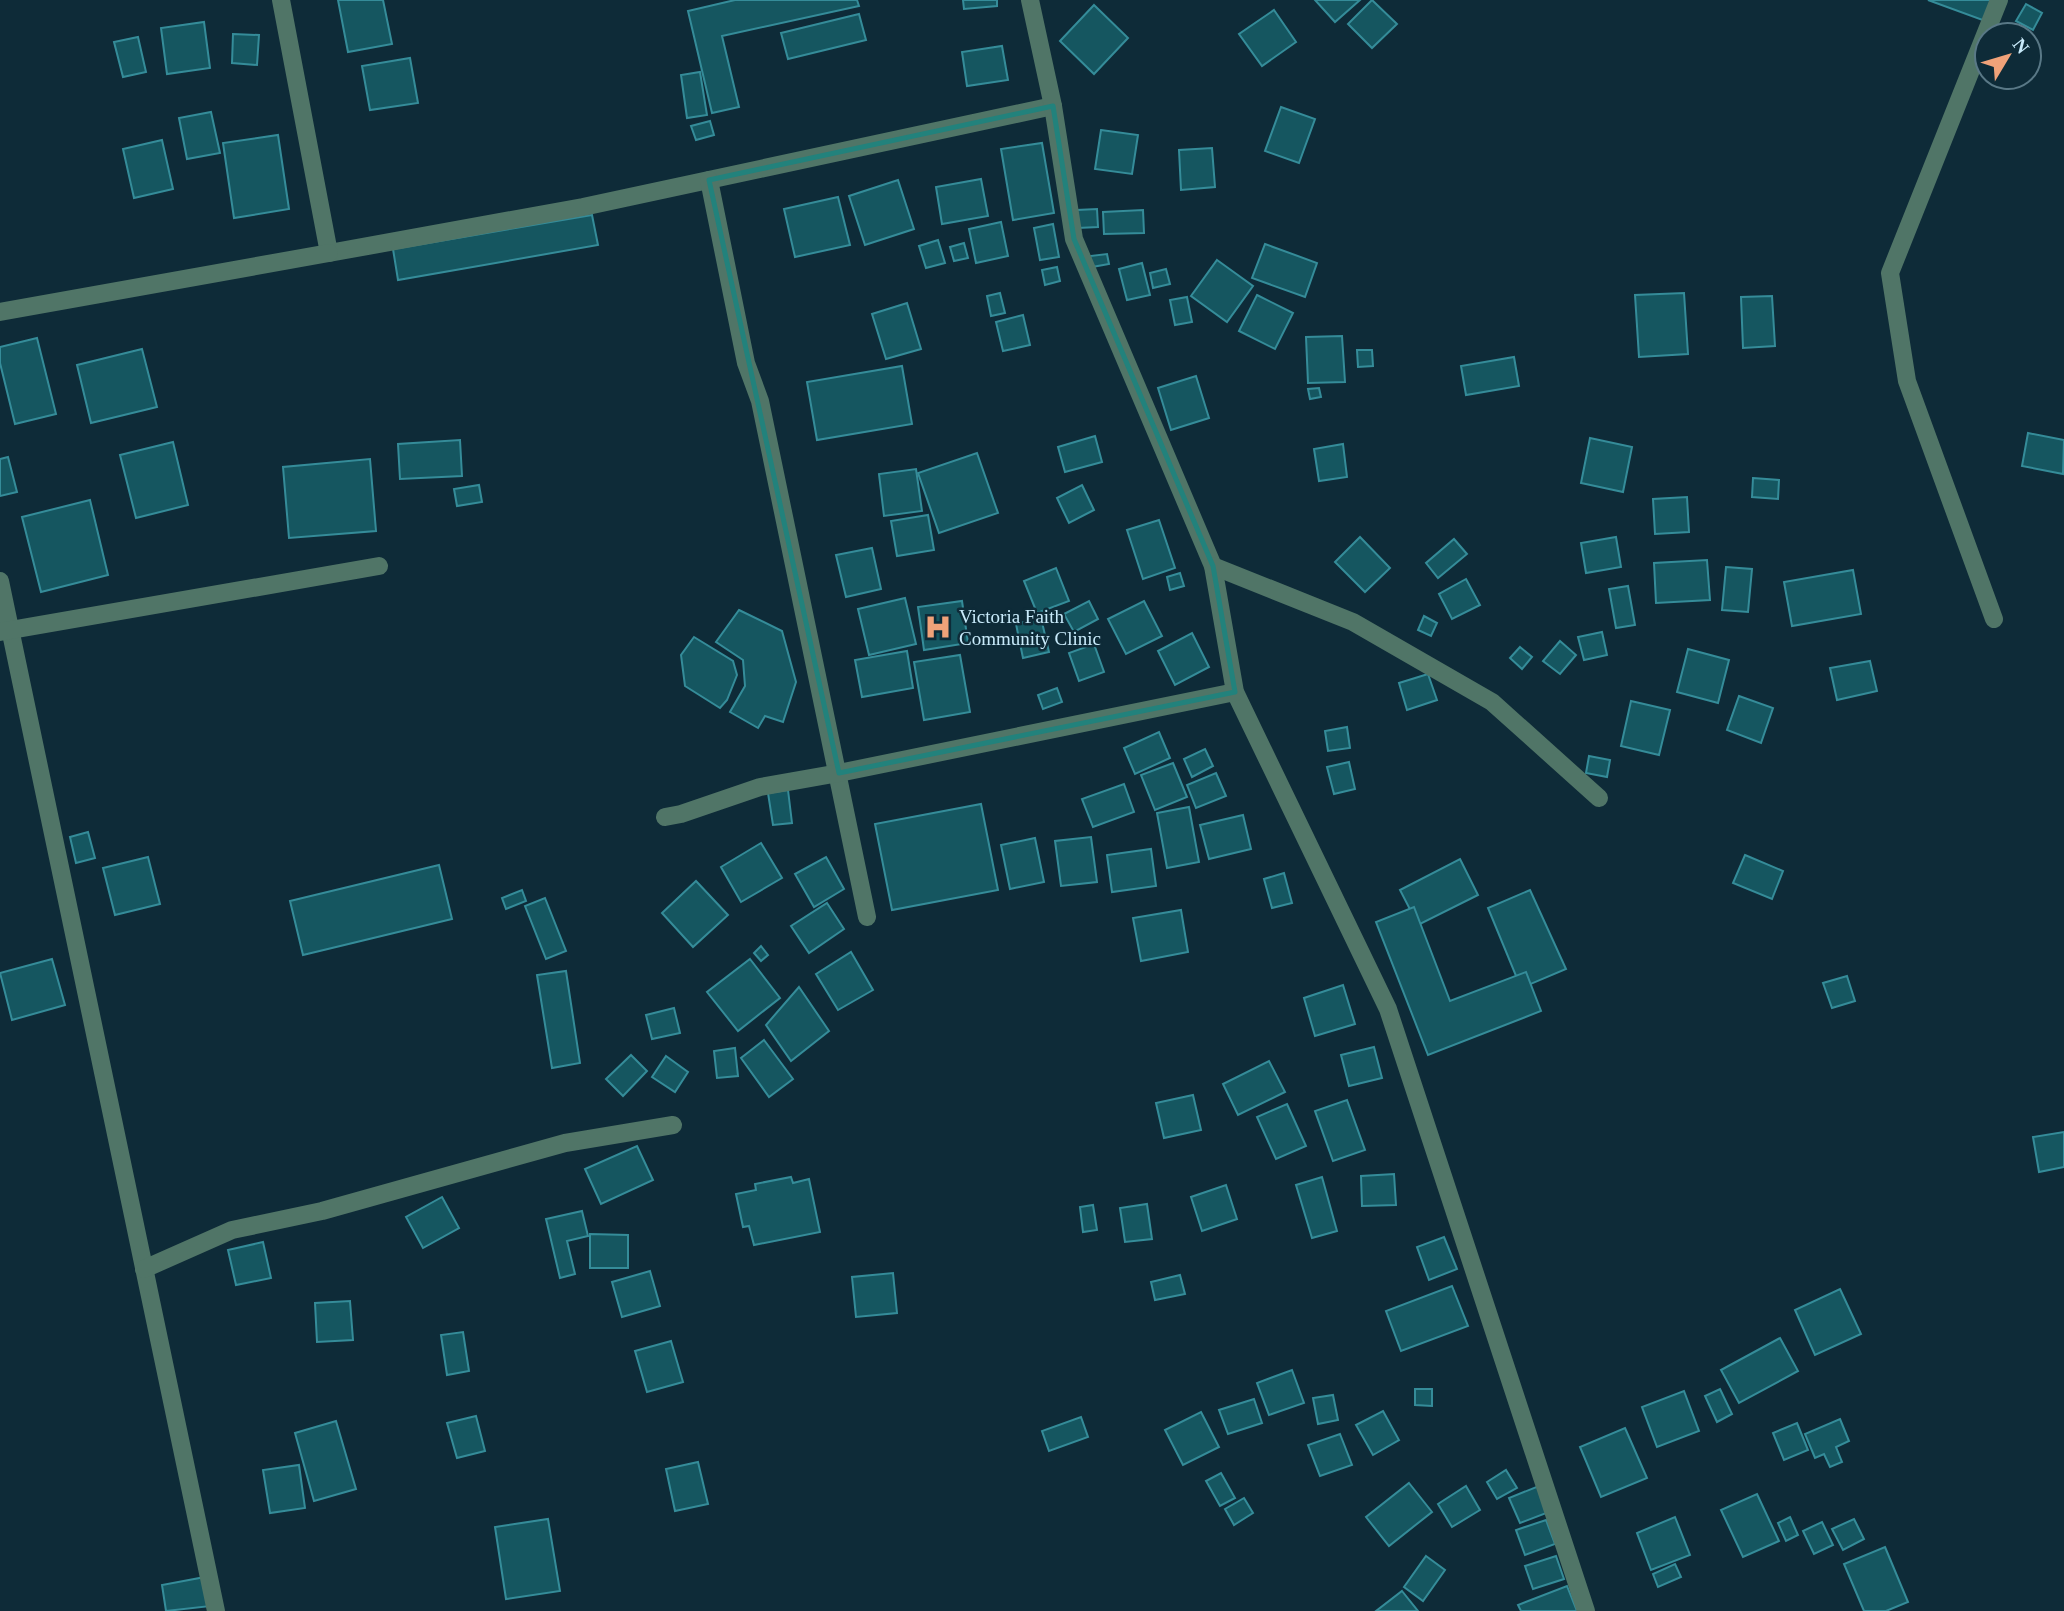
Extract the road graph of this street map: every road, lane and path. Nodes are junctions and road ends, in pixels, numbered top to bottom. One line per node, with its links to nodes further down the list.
1 (281, 0): 6 (street)
2 (1030, 0): 4 (street)
3 (1999, 0): 11 (street)
4 (1053, 106): 5 (street); 9 (street)
5 (709, 180): 6 (street); 14 (street)
6 (329, 253): 7 (street)
7 (0, 312)
8 (379, 566): 12 (street)
9 (1213, 566): 13 (street); 15 (street)
10 (0, 581): 12 (street)
11 (1994, 620)
12 (5, 631): 19 (street)
13 (1235, 692): 14 (street); 21 (street)
14 (839, 773): 16 (street); 17 (street)
15 (1599, 798)
16 (665, 817)
17 (867, 917)
18 (673, 1125): 19 (street)
19 (144, 1269): 20 (street)
20 (216, 1611)
21 (1586, 1611)

